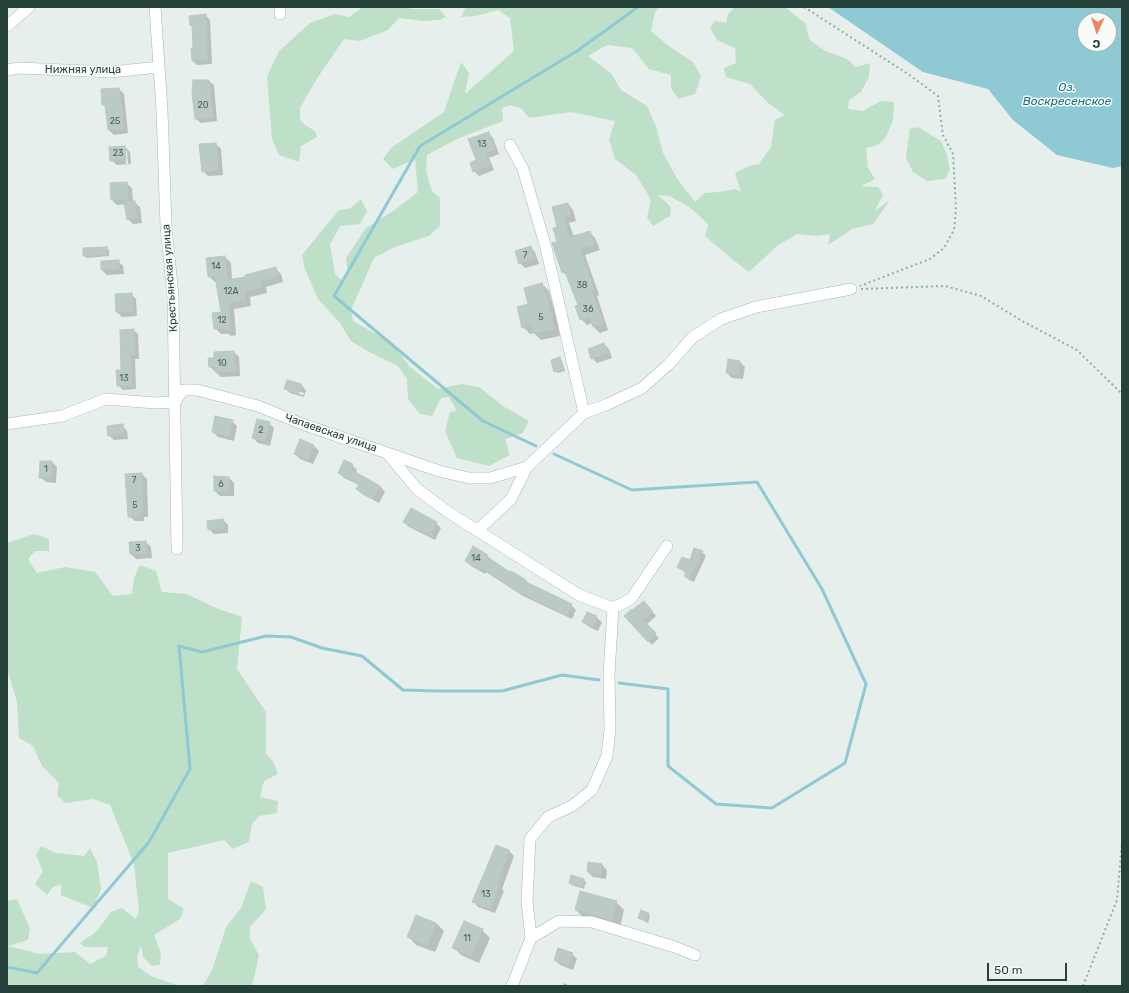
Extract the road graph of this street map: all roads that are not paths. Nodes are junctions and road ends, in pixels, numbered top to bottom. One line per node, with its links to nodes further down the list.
1 (29, 7): 3 (street)
2 (155, 7): 4 (street, Крестьянская улица)
3 (7, 26)
4 (159, 67): 5 (street, Нижняя улица); 8 (street, Крестьянская улица)
5 (7, 70)
6 (510, 145): 9 (street)
7 (851, 289): 9 (street)
8 (174, 402): 10 (street); 11 (street, Чапаевская улица); 15 (street, Крестьянская улица)
9 (584, 413): 12 (street)
10 (7, 424)
11 (387, 453): 12 (street); 13 (street, Чапаевская улица)
12 (527, 467): 13 (street)
13 (478, 530): 16 (street, Чапаевская улица)
14 (667, 546): 16 (street)
15 (177, 549)
16 (613, 608): 17 (street)
17 (531, 938): 18 (street); 19 (street)
18 (695, 955)
19 (512, 986)

